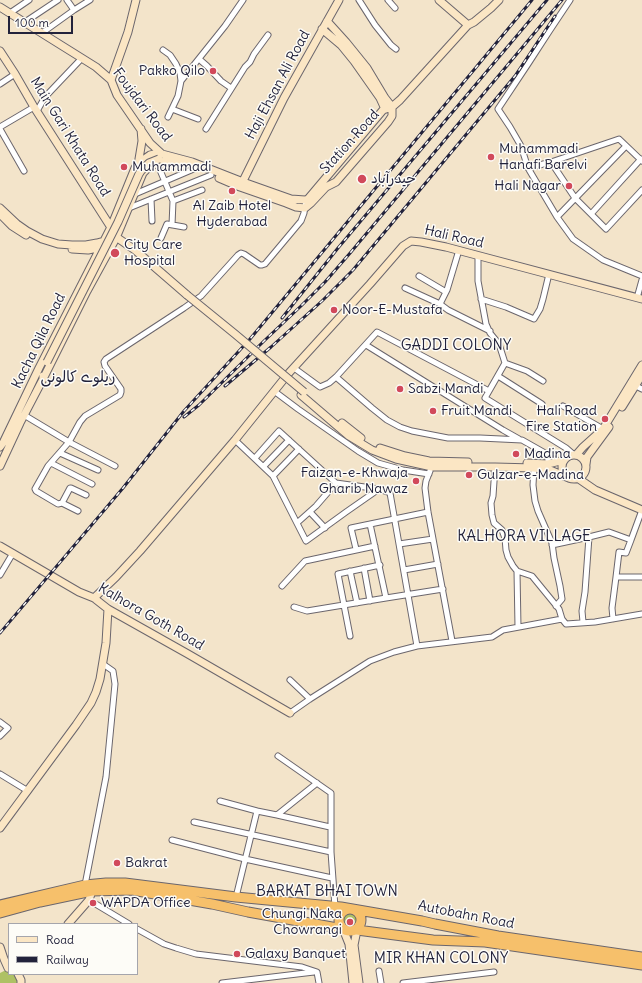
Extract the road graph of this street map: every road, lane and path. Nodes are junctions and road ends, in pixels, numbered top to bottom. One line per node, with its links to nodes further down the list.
1 (29, 0): 16 (street)
2 (57, 0): 18 (street)
3 (67, 0): 15 (street)
4 (90, 0): 15 (street)
5 (136, 0): 29 (street)
6 (243, 0): 27 (street)
7 (339, 0): 17 (street, Haji Ehsan Ali Road)
8 (360, 0): 24 (street)
9 (388, 0): 14 (street)
10 (439, 0): 19 (street)
11 (499, 0): 19 (street, Station Road)
12 (570, 0): 48 (street)
13 (0, 6): 16 (street, Foujdari Road)
14 (395, 8)
15 (74, 10): 21 (street)
16 (10, 12): 18 (street, Foujdari Road)
17 (327, 21): 20 (street, Haji Ehsan Ali Road); 33 (street)
18 (25, 22): 21 (street, Foujdari Road)
19 (468, 25): 33 (street, Station Road)
20 (322, 29): 33 (street); 52 (street, Haji Ehsan Ali Road)
21 (42, 33): 26 (street, Foujdari Road)
22 (268, 35): 32 (street)
23 (163, 50): 30 (street)
24 (396, 50)
25 (0, 51): 28 (street, Main Gari Khata Road)
26 (82, 58): 29 (street, Foujdari Road); 34 (street)
27 (199, 59): 30 (street); 32 (street)
28 (15, 74): 31 (street); 34 (street, Main Gari Khata Road)
29 (111, 80): 39 (street, Foujdari Road)
30 (181, 81): 35 (street)
31 (0, 84)
32 (231, 88): 40 (street)
33 (388, 108): 60 (street, Station Road); 60 (street, Station Road)
34 (36, 109): 38 (street); 68 (street, Main Gari Khata Road)
35 (172, 109): 36 (street); 37 (street)
36 (168, 117)
37 (198, 119)
38 (0, 128): 49 (street)
39 (141, 129): 42 (street, Foujdari Road); 46 (street)
40 (206, 129)
41 (626, 146): 44 (street); 45 (street); 57 (street)
42 (161, 158): 43 (street); 43 (street); 46 (street); 51 (street); 56 (street); 89 (street, bridge)
43 (174, 159): 47 (street); 52 (street)
44 (641, 160): 64 (street)
45 (551, 162): 48 (street); 57 (street)
46 (138, 165): 68 (street)
47 (196, 168): 50 (street); 51 (street)
48 (528, 168): 65 (street)
49 (24, 171)
50 (211, 175): 52 (street); 55 (street)
51 (164, 181): 55 (street); 56 (street)
52 (241, 185): 60 (street)
53 (202, 190): 59 (street)
54 (642, 190): 64 (street)
55 (169, 192): 58 (street); 59 (street)
56 (134, 194): 62 (street)
57 (575, 198): 64 (street); 65 (street)
58 (151, 199): 62 (street); 66 (street)
59 (173, 201): 67 (street)
60 (305, 204): 109 (street)
61 (0, 208): 72 (street)
62 (129, 208): 71 (street)
63 (0, 214): 73 (street)
64 (591, 214)
65 (557, 217): 79 (street)
66 (152, 221)
67 (172, 225): 69 (street); 70 (street)
68 (111, 227): 71 (street, Main Gari Khata Road); 72 (street)
69 (184, 227)
70 (161, 238)
71 (115, 240): 72 (street); 96 (street, Kacha Qila Road); 101 (street)
72 (102, 244): 73 (street); 77 (street, Kacha Qila Road)
73 (81, 250): 77 (street)
74 (459, 250): 75 (street, Hali Road); 82 (street); 91 (street, Hali Road)
75 (478, 256): 76 (street, Hali Road); 84 (street)
76 (549, 274): 83 (street, Hali Road); 84 (street)
77 (85, 276): 94 (street, Kacha Qila Road)
78 (418, 276): 82 (street)
79 (642, 276)
80 (642, 280): 83 (street)
81 (405, 288): 85 (street)
82 (446, 292): 85 (street)
83 (639, 298)
84 (481, 299): 86 (street)
85 (440, 304): 86 (street)
86 (490, 331): 88 (street)
87 (366, 345): 95 (street); 100 (street); 108 (street)
88 (505, 363): 93 (street); 97 (street)
89 (46, 364): 94 (street); 96 (street)
90 (642, 365): 98 (street)
91 (291, 371): 95 (street); 99 (street, Hali Road)
92 (642, 374): 98 (street)
93 (498, 376): 100 (street); 102 (street)
94 (35, 377): 110 (street, Kacha Qila Road)
95 (336, 377): 108 (street)
96 (42, 379): 104 (street)
97 (543, 381)
98 (636, 386): 105 (street); 118 (street)
99 (274, 391): 106 (street, Hali Road); 125 (street)
100 (490, 391): 113 (street)
101 (303, 394): 117 (street); 125 (street)
102 (542, 404)
103 (563, 406): 105 (street)
104 (24, 415): 109 (street); 119 (street)
105 (603, 429): 113 (street)
106 (235, 440): 114 (street); 165 (street, Hali Road)
107 (289, 440): 111 (street); 114 (street); 121 (street)
108 (522, 440): 117 (street)
109 (69, 442): 112 (street); 120 (street)
110 (0, 446)
111 (299, 449): 127 (street); 130 (street)
112 (60, 452): 116 (street); 124 (street)
113 (575, 455): 115 (street); 118 (street)
114 (255, 458): 121 (street)
115 (564, 460): 117 (street); 128 (street)
116 (51, 463): 131 (street); 135 (street)
117 (548, 464)
118 (586, 464): 126 (street)
119 (0, 466)
120 (115, 466)
121 (264, 466): 127 (street)
122 (495, 467): 123 (street); 125 (street); 158 (street)
123 (534, 468): 128 (street); 148 (street)
124 (98, 470)
125 (430, 470): 139 (street)
126 (586, 472): 129 (street); 133 (street)
127 (273, 476): 141 (street)
128 (569, 478): 129 (street)
129 (579, 479): 133 (street)
130 (336, 483): 132 (street); 138 (street)
131 (92, 484)
132 (379, 489): 140 (street); 143 (street)
133 (595, 490): 137 (street)
134 (86, 495): 135 (street)
135 (62, 503): 136 (street)
136 (78, 510)
137 (642, 510): 146 (street)
138 (310, 512): 141 (street); 143 (street)
139 (428, 512): 140 (street); 145 (street)
140 (394, 519): 142 (street); 147 (street)
141 (297, 524): 143 (street)
142 (370, 524): 150 (street); 151 (street)
143 (325, 528)
144 (589, 536): 146 (street); 148 (street); 176 (street)
145 (433, 539): 147 (street); 153 (street)
146 (631, 540): 160 (street)
147 (399, 544): 156 (street)
148 (552, 545): 170 (street)
149 (0, 546): 152 (street, Kalhora Goth Road)
150 (375, 546): 151 (street); 154 (street)
151 (356, 550): 162 (street)
152 (13, 553): 159 (street); 165 (street, Kalhora Goth Road)
153 (438, 564): 156 (street); 163 (street)
154 (380, 565): 155 (street); 166 (street)
155 (364, 568): 157 (street); 167 (street)
156 (404, 570): 164 (street)
157 (350, 571): 168 (street); 169 (street)
158 (517, 571): 170 (street); 177 (street)
159 (0, 575)
160 (616, 577): 161 (street); 175 (street)
161 (642, 577)
162 (282, 586)
163 (443, 589): 164 (street); 179 (street)
164 (408, 594): 166 (street); 180 (street)
165 (94, 598): 172 (street, Kalhora Goth Road)
166 (386, 598): 167 (street)
167 (370, 600): 168 (street)
168 (357, 603): 169 (street)
169 (344, 605): 171 (street); 178 (street)
170 (556, 606): 174 (street)
171 (294, 607)
172 (108, 609): 181 (street); 184 (street, Kalhora Goth Road)
173 (642, 614): 175 (street)
174 (562, 619): 176 (street); 177 (street)
175 (613, 619): 176 (street)
176 (583, 622)
177 (518, 627): 179 (street)
178 (350, 636)
179 (452, 641): 180 (street)
180 (417, 646): 183 (street)
181 (102, 664): 190 (street); 202 (street)
182 (290, 680): 183 (street)
183 (310, 698): 184 (street)
184 (290, 712)
185 (0, 722): 186 (street)
186 (0, 736)
187 (278, 756): 189 (street)
188 (0, 774): 190 (street)
189 (317, 783): 193 (street); 195 (street)
190 (28, 791): 196 (street)
191 (220, 801): 192 (street)
192 (257, 811): 193 (street); 197 (street)
193 (277, 815): 195 (street)
194 (194, 822): 197 (street)
195 (330, 827): 199 (street)
196 (0, 828)
197 (252, 834): 199 (street); 200 (street)
198 (172, 840): 200 (street)
199 (331, 852): 201 (street)
200 (245, 859): 201 (street); 203 (street)
201 (332, 878): 206 (street)
202 (89, 892): 203 (highway, Autobahn Road); 205 (highway, Autobahn Road); 208 (highway, Autobahn Road); 209 (highway, Autobahn Road); 210 (street); 211 (street)
203 (236, 897): 204 (highway, Autobahn Road)
204 (250, 898): 206 (highway, Autobahn Road); 208 (highway)
205 (0, 905)
206 (335, 907): 207 (highway, Autobahn Road)
207 (352, 909): 212 (highway, Autobahn Road); 213 (highway); 215 (highway)
208 (248, 912): 213 (highway, Autobahn Road)
209 (0, 913)
210 (69, 923)
211 (128, 923)
212 (435, 924): 216 (highway); 218 (highway, Autobahn Road)
213 (343, 929): 215 (highway); 226 (street)
214 (138, 930): 222 (street)
215 (357, 930): 216 (highway, Autobahn Road); 227 (street)
216 (433, 940): 219 (highway, Autobahn Road)
217 (0, 947): 220 (street)
218 (642, 957)
219 (642, 964)
220 (8, 966)
221 (379, 971): 228 (street)
222 (317, 972): 224 (street); 225 (street)
223 (494, 972): 229 (street)
224 (222, 983)
225 (319, 983)
226 (353, 983)
227 (359, 983)
228 (381, 983)
229 (403, 983)

